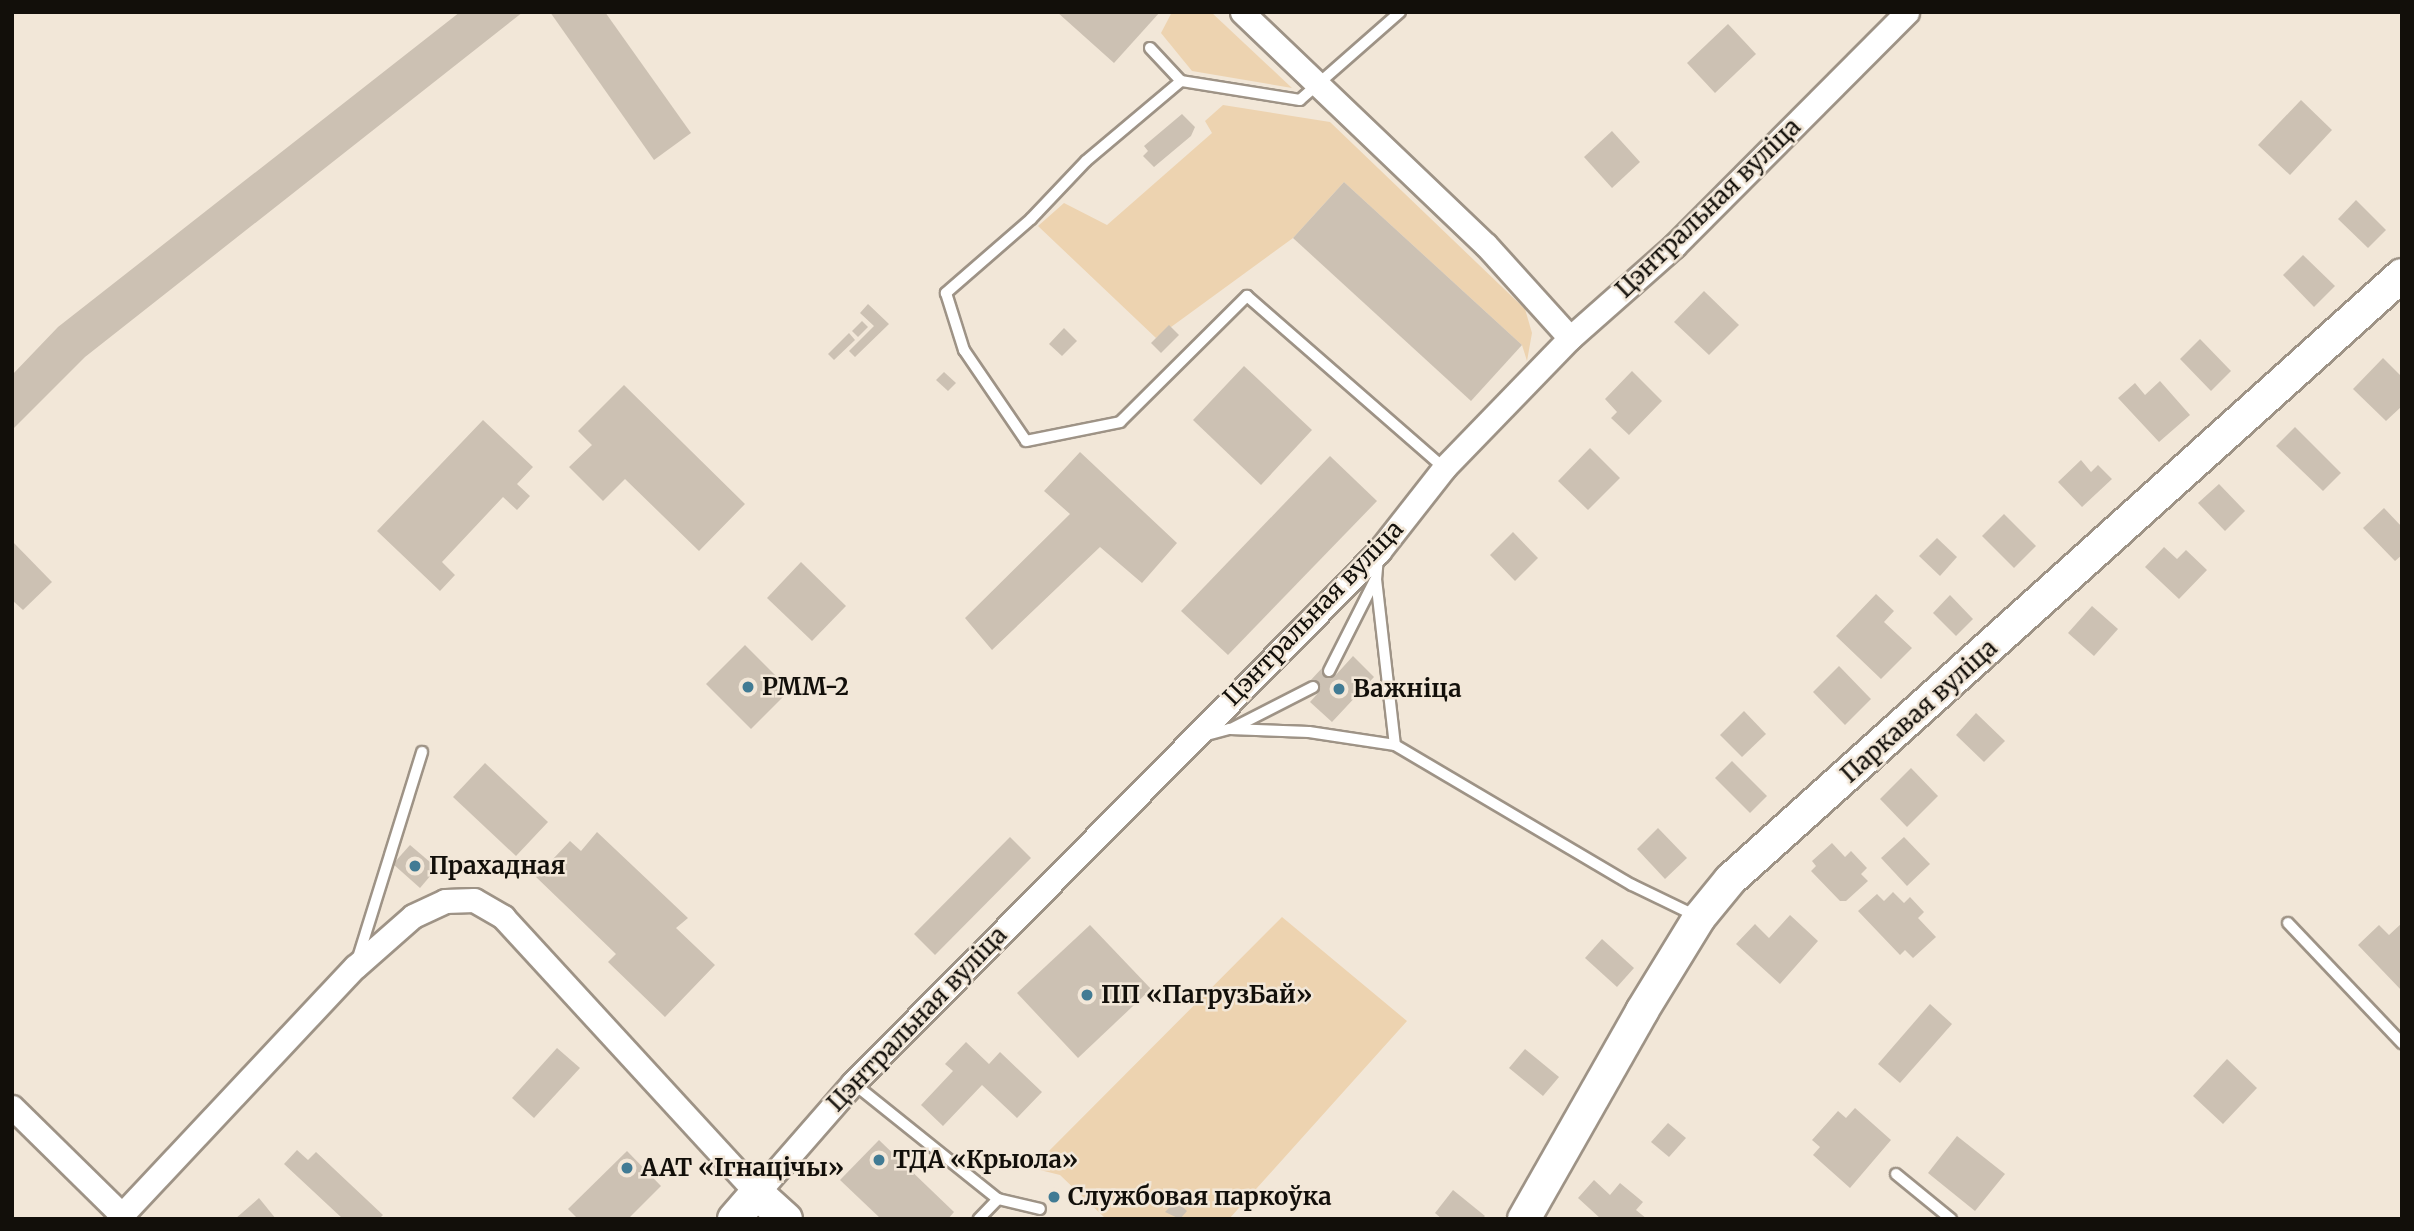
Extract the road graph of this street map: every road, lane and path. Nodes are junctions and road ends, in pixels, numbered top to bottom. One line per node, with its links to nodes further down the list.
1 (1241, 12): 6 (street)
2 (1400, 12): 6 (lane)
3 (1907, 12): 8 (street, Цэнтральная вуліца)
4 (1150, 48): 5 (lane)
5 (1181, 81): 6 (lane); 9 (lane)
6 (1317, 86): 8 (street)
7 (2402, 275): 18 (street, Паркавая вуліца)
8 (1570, 338): 9 (street, Цэнтральная вуліца)
9 (1444, 468): 10 (street, Цэнтральная вуліца)
10 (1379, 551): 11 (lane); 15 (street, Цэнтральная вуліца)
11 (1376, 579): 12 (lane); 16 (lane)
12 (1328, 671)
13 (1313, 687): 14 (lane)
14 (1230, 729): 15 (lane); 16 (lane)
15 (1193, 738): 22 (street, Цэнтральная вуліца)
16 (1395, 745): 18 (lane)
17 (422, 752): 20 (lane)
18 (1699, 918): 32 (street, Паркавая вуліца)
19 (2288, 923): 21 (lane)
20 (355, 967): 25 (street); 28 (street)
21 (2402, 1042)
22 (853, 1083): 25 (street, Цэнтральная вуліца); 26 (lane)
23 (12, 1107): 28 (street)
24 (1896, 1174): 33 (lane)
25 (757, 1193): 29 (street, Цэнтральная вуліца); 30 (street)
26 (998, 1199): 27 (lane); 31 (lane)
27 (1040, 1209)
28 (120, 1217)
29 (734, 1219)
30 (786, 1219)
31 (979, 1219)
32 (1524, 1219)
33 (1951, 1219)

